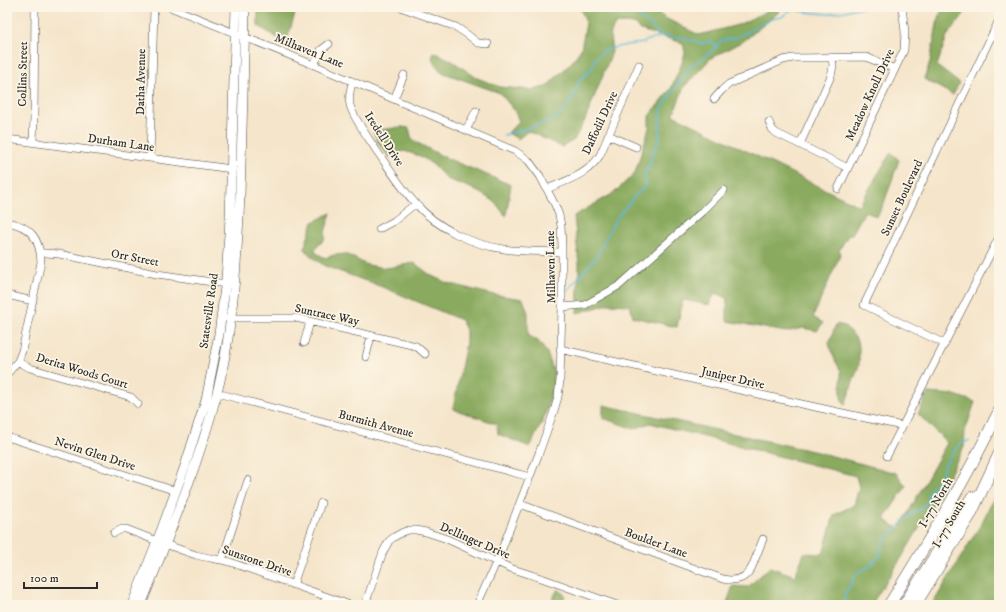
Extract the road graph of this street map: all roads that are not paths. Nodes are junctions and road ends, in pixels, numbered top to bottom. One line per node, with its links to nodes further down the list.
1 (35, 7): 26 (street, Collins Street)
2 (154, 7): 29 (street, Datha Avenue)
3 (170, 7): 9 (street, Milhaven Lane)
4 (236, 7): 9 (main road, Statesville Road)
5 (245, 7): 10 (main road, Statesville Road)
6 (400, 7): 12 (street)
7 (902, 7): 16 (street, Meadow Knoll Drive)
8 (999, 20): 49 (street, Sunset Boulevard)
9 (236, 33): 10 (street, Milhaven Lane); 31 (main road, Statesville Road)
10 (245, 36): 14 (street, Milhaven Lane); 45 (main road, Statesville Road)
11 (329, 44): 14 (street)
12 (488, 44)
13 (832, 57): 16 (street); 20 (street); 27 (street)
14 (314, 65): 18 (street, Milhaven Lane)
15 (639, 65): 24 (street, Daffodil Drive)
16 (895, 69): 30 (street, Meadow Knoll Drive)
17 (404, 75): 19 (street)
18 (352, 81): 19 (street, Milhaven Lane); 35 (street, Iredell Drive)
19 (394, 99): 23 (street, Milhaven Lane)
20 (714, 99)
21 (476, 111): 23 (street)
22 (769, 122): 27 (street)
23 (466, 130): 32 (street, Milhaven Lane)
24 (608, 135): 28 (street); 32 (street, Daffodil Drive)
25 (7, 138): 26 (street, Durham Lane)
26 (33, 142): 29 (street, Durham Lane)
27 (800, 144): 30 (street)
28 (636, 147)
29 (150, 158): 31 (street, Durham Lane)
30 (848, 168): 33 (street, Meadow Knoll Drive)
31 (232, 169): 41 (main road, Statesville Road)
32 (547, 189): 39 (street, Milhaven Lane)
33 (838, 189)
34 (724, 190): 44 (street)
35 (415, 204): 37 (street); 39 (street, Iredell Drive)
36 (7, 222): 40 (street)
37 (379, 229)
38 (999, 237): 49 (street)
39 (562, 252): 44 (street, Milhaven Lane)
40 (40, 253): 41 (street, Orr Street); 43 (street)
41 (226, 284): 45 (main road, Statesville Road)
42 (7, 295): 43 (street)
43 (33, 301): 53 (street)
44 (562, 307): 50 (street, Milhaven Lane)
45 (226, 317): 46 (street, Suntrace Way); 55 (main road, Statesville Road); 64 (main road, Statesville Road)
46 (310, 322): 47 (street, Suntrace Way); 48 (street)
47 (371, 336): 51 (street, Suntrace Way); 52 (street)
48 (304, 343)
49 (944, 344): 58 (street)
50 (560, 350): 58 (street, Juniper Drive); 62 (street, Milhaven Lane)
51 (424, 354)
52 (366, 357)
53 (18, 361): 54 (street); 56 (street, Derita Woods Court)
54 (7, 374)
55 (217, 393): 62 (street, Burmith Avenue); 69 (main road, Statesville Road)
56 (138, 404)
57 (999, 411): 81 (highway, I-77 North)
58 (902, 426): 60 (street)
59 (7, 438): 64 (street, Nevin Glen Drive)
60 (887, 456)
61 (997, 457): 82 (highway); 83 (highway, I-77 South)
62 (530, 476): 66 (street, Milhaven Lane)
63 (248, 480): 70 (street)
64 (176, 491): 69 (main road, Statesville Road)
65 (321, 503): 72 (street)
66 (520, 504): 68 (street, Boulder Lane); 71 (street, Milhaven Lane)
67 (114, 533): 69 (street, Sunstone Drive)
68 (763, 539)
69 (162, 543): 70 (street, Sunstone Drive); 74 (main road, Statesville Road); 75 (main road, Statesville Road)
70 (222, 560): 72 (street, Sunstone Drive)
71 (497, 562): 78 (street, Dellinger Drive); 79 (street, Milhaven Lane); 80 (street, Dellinger Drive)
72 (293, 585): 73 (street, Sunstone Drive)
73 (326, 597): 76 (street); 77 (street, Sunstone Drive)
74 (132, 605)
75 (141, 605)
76 (323, 605)
77 (350, 605)
78 (365, 605)
79 (477, 605)
80 (617, 605)
81 (889, 605)
82 (904, 605)
83 (915, 605)

